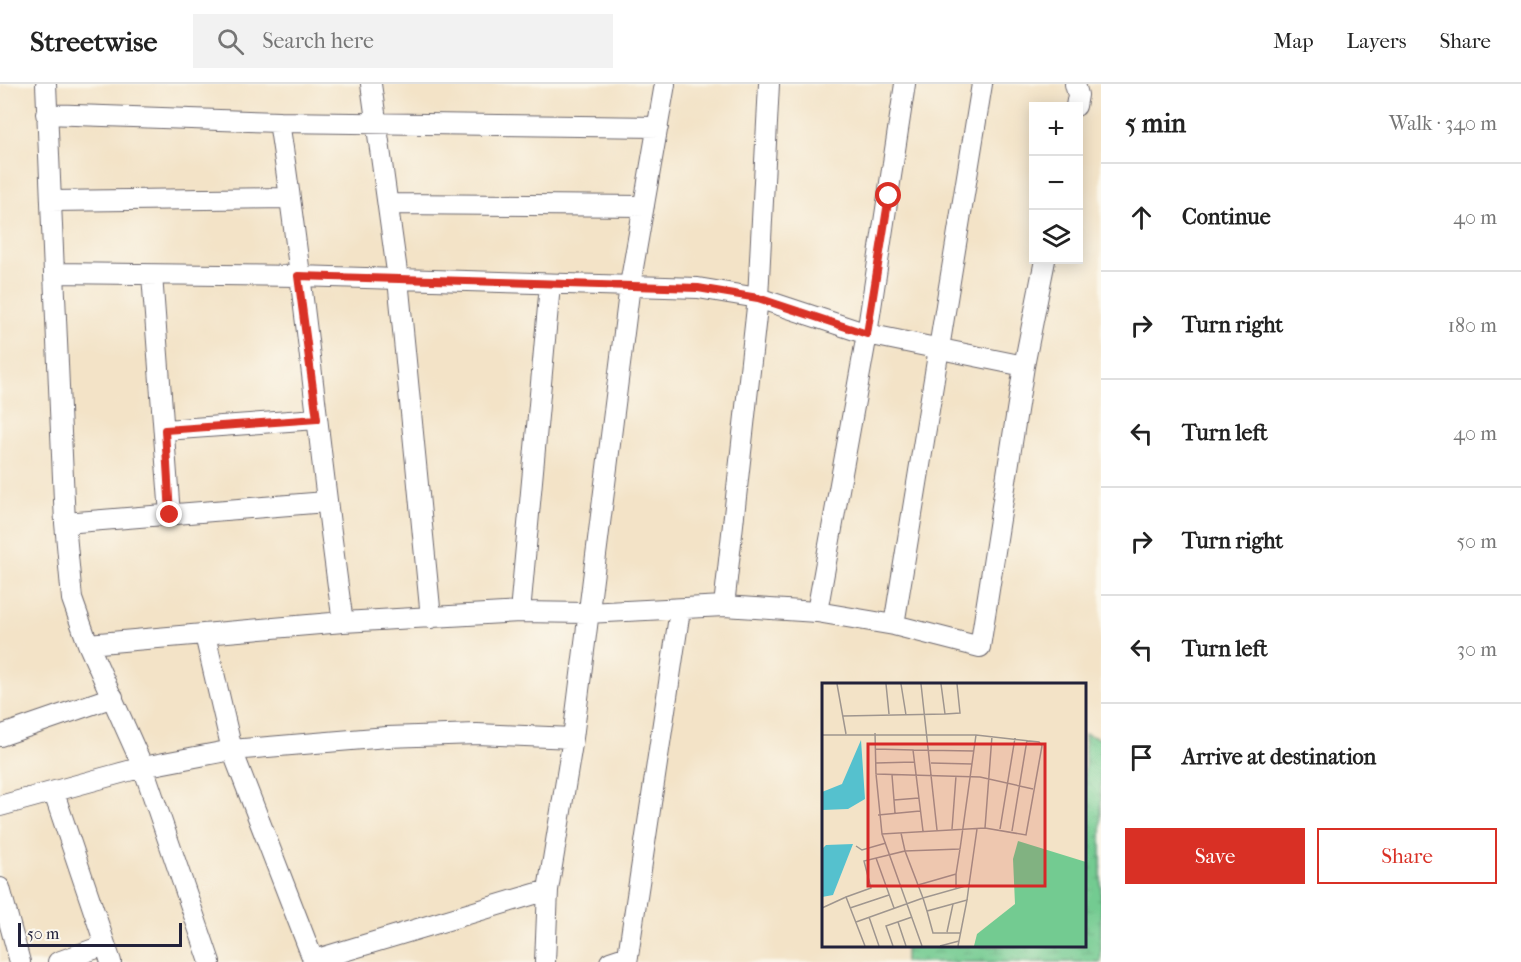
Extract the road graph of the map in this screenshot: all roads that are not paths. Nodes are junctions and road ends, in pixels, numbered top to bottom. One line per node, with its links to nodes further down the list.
1 (46, 84): 9 (street)
2 (371, 84): 11 (street)
3 (665, 84): 12 (street)
4 (769, 84): 24 (street)
5 (905, 84): 25 (street)
6 (982, 84): 26 (street)
7 (1075, 84): 8 (street)
8 (1077, 102)
9 (46, 114): 10 (street); 14 (street)
10 (279, 122): 11 (street); 13 (street)
11 (378, 124): 12 (street); 15 (street)
12 (658, 128): 16 (street)
13 (290, 198): 14 (street); 20 (street)
14 (51, 201): 18 (street)
15 (390, 204): 16 (street); 21 (street)
16 (644, 206): 23 (street)
17 (1044, 264): 27 (street)
18 (54, 273): 19 (street); 32 (street)
19 (152, 276): 20 (street); 29 (street)
20 (298, 276): 21 (street); 28 (street)
21 (398, 279): 22 (street); 38 (street)
22 (550, 285): 23 (street); 35 (street)
23 (630, 285): 24 (street); 37 (street)
24 (758, 298): 25 (street); 33 (street)
25 (867, 334): 26 (street); 36 (street)
26 (938, 348): 27 (street); 40 (street)
27 (1024, 366): 40 (street)
28 (317, 419): 29 (street); 30 (street)
29 (165, 430): 31 (street)
30 (326, 502): 31 (street); 39 (street)
31 (170, 515): 32 (street)
32 (65, 524): 42 (street)
33 (724, 606): 34 (street); 36 (street)
34 (680, 610): 37 (street); 53 (street)
35 (520, 612): 37 (street); 38 (street)
36 (816, 612): 40 (street)
37 (587, 613): 45 (street)
38 (432, 618): 39 (street)
39 (343, 622): 41 (street)
40 (894, 625)
41 (205, 634): 42 (street); 46 (street)
42 (88, 644): 43 (street)
43 (113, 697): 44 (street); 47 (street)
44 (0, 736)
45 (573, 738): 46 (street); 51 (street)
46 (232, 750): 47 (street); 54 (street)
47 (143, 767): 48 (street); 57 (street)
48 (54, 794): 49 (street); 52 (street)
49 (0, 806)
50 (0, 888): 55 (street)
51 (548, 891): 54 (street); 58 (street)
52 (108, 953): 56 (street)
53 (621, 960)
54 (314, 961)
55 (20, 962)
56 (58, 962)
57 (210, 962)
58 (545, 962)

